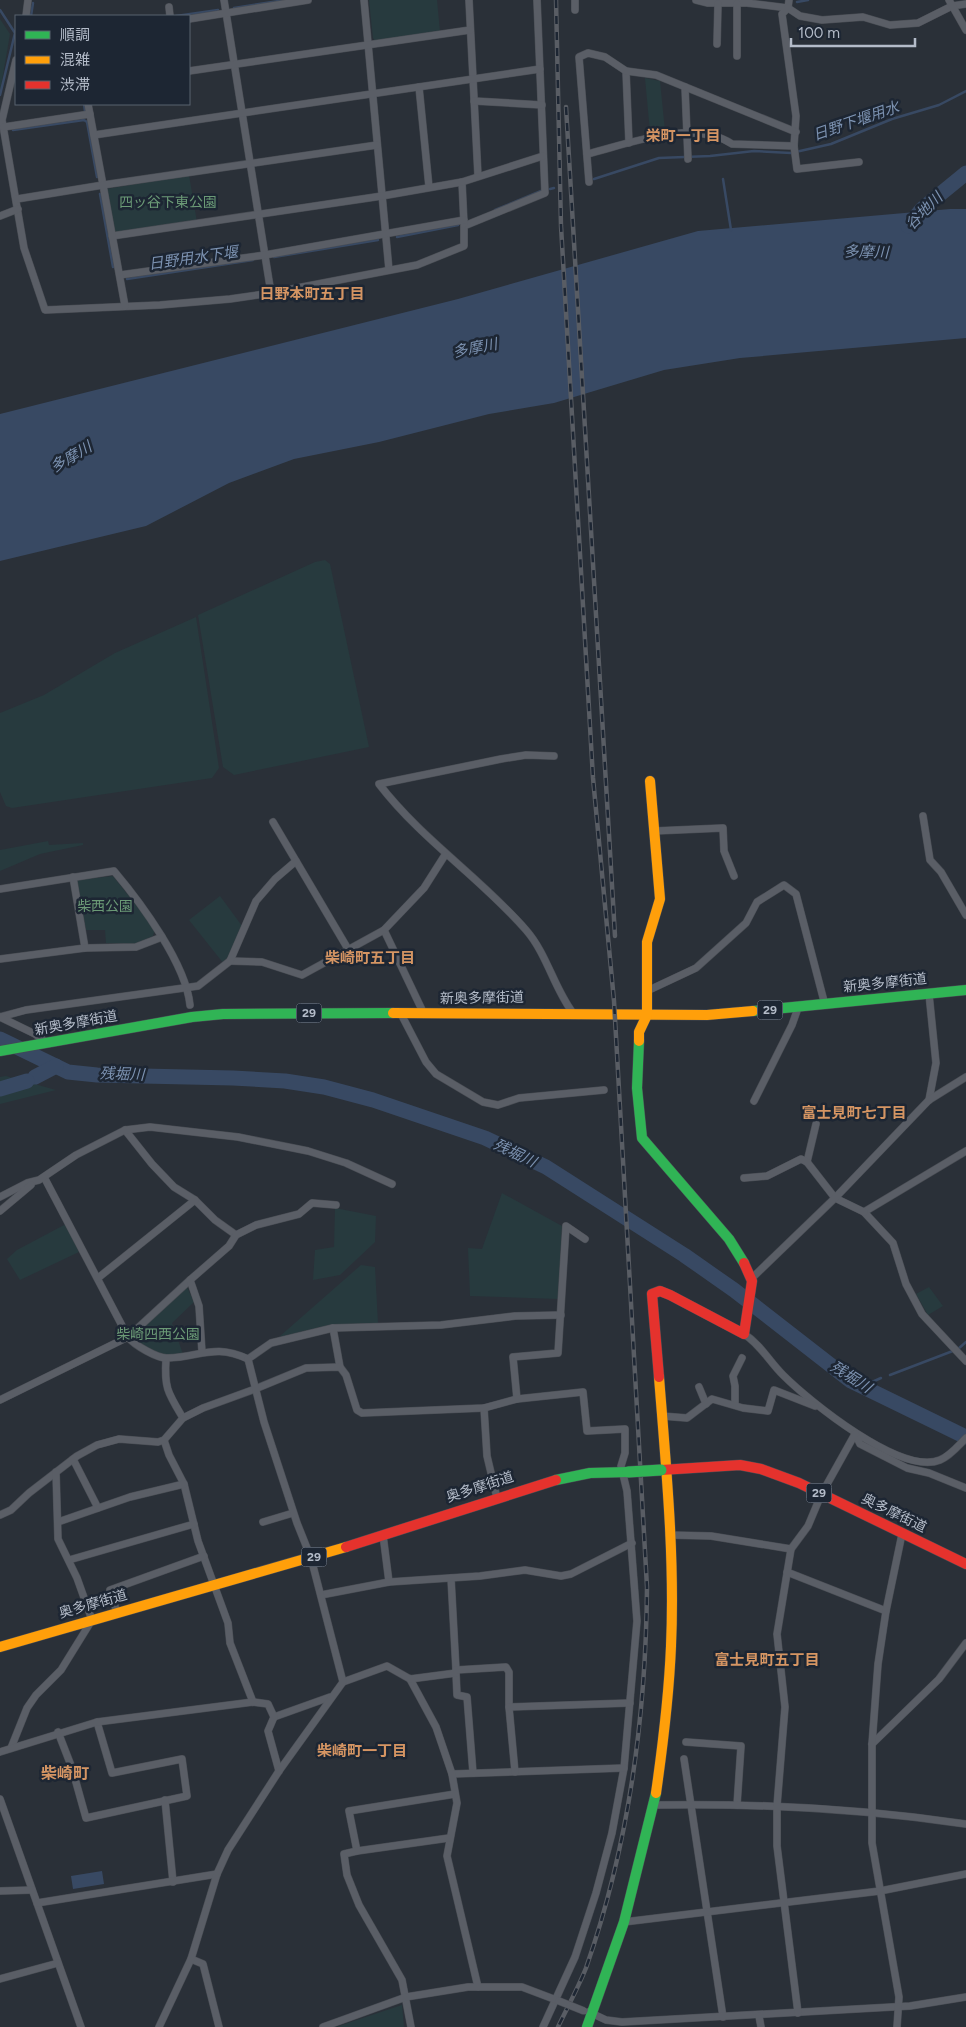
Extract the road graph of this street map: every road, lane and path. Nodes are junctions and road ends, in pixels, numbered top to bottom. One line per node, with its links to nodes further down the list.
1 (28, 0): 17 (street)
2 (224, 0): 16 (street)
3 (308, 0): 16 (street)
4 (364, 0): 23 (street)
5 (469, 0): 20 (street)
6 (537, 0): 27 (street)
7 (575, 0): 15 (street)
8 (696, 0): 10 (street)
9 (950, 3): 12 (street); 13 (street); 21 (street)
10 (718, 4): 11 (street); 22 (street)
11 (737, 4): 12 (street); 24 (street)
12 (789, 4): 41 (street)
13 (966, 4)
14 (169, 7): 18 (street)
15 (575, 10)
16 (226, 13): 19 (street); 26 (street)
17 (26, 15)
18 (170, 15)
19 (190, 19)
20 (470, 30): 23 (street); 30 (street)
21 (966, 30)
22 (717, 44)
23 (368, 45): 26 (street); 33 (street)
24 (737, 56)
25 (15, 64): 39 (street)
26 (234, 64): 28 (street); 37 (street)
27 (540, 69): 30 (street); 36 (street)
28 (190, 71)
29 (626, 71): 32 (street); 43 (street); 46 (street)
30 (473, 78): 31 (street); 34 (street)
31 (419, 87): 33 (street); 55 (street)
32 (685, 87): 40 (street); 41 (street)
33 (373, 94): 37 (street); 44 (street)
34 (474, 101): 36 (street); 51 (street)
35 (88, 105): 38 (street)
36 (542, 105): 47 (street)
37 (242, 113): 42 (street); 50 (street)
38 (90, 114): 39 (street); 42 (street)
39 (4, 127): 57 (street)
40 (688, 132): 43 (street); 45 (street); 48 (street)
41 (796, 132): 45 (street)
42 (94, 135): 54 (street)
43 (629, 143): 46 (street)
44 (377, 146): 50 (street); 56 (street)
45 (795, 151): 49 (street)
46 (586, 154): 53 (street)
47 (543, 156): 51 (street); 61 (street)
48 (688, 156)
49 (859, 162)
50 (250, 164): 54 (street); 59 (street)
51 (478, 176): 52 (street)
52 (462, 182): 55 (street); 61 (street)
53 (589, 182)
54 (103, 185): 57 (street); 63 (street)
55 (429, 187): 56 (street)
56 (382, 196): 59 (street); 62 (street)
57 (17, 199): 58 (street)
58 (18, 209): 60 (street); 68 (street)
59 (258, 214): 63 (street); 64 (street)
60 (0, 216)
61 (464, 223): 62 (street); 65 (street)
62 (386, 235): 64 (street); 65 (street)
63 (112, 236): 66 (street)
64 (265, 255): 66 (street); 67 (street)
65 (389, 270): 67 (street)
66 (120, 275): 68 (street)
67 (271, 293): 68 (street)
68 (125, 306)
69 (554, 756): 74 (street)
70 (650, 781): 73 (main road)
71 (923, 816): 79 (street)
72 (273, 822): 75 (street)
73 (654, 831): 76 (street); 88 (main road)
74 (445, 854): 80 (street); 93 (street)
75 (296, 861): 83 (street); 85 (street)
76 (734, 876)
77 (73, 877): 78 (street); 81 (street); 82 (street)
78 (0, 889)
79 (966, 915)
80 (384, 930): 83 (street); 95 (street)
81 (162, 937): 82 (street); 86 (street)
82 (85, 948): 84 (street)
83 (348, 949): 85 (street)
84 (0, 959)
85 (230, 961): 86 (street)
86 (189, 988): 90 (street); 97 (street)
87 (966, 990): 89 (main road, 新奥多摩街道 / 29)
88 (647, 991): 91 (street); 96 (main road)
89 (929, 994): 91 (main road, 新奥多摩街道 / 29); 102 (street)
90 (190, 1005)
91 (825, 1005): 92 (main road, 新奥多摩街道 / 29)
92 (798, 1008): 96 (main road, 新奥多摩街道 / 29); 103 (street)
93 (573, 1013): 95 (main road, 新奥多摩街道 / 29); 96 (main road, 新奥多摩街道 / 29)
94 (401, 1014): 95 (main road, 新奥多摩街道 / 29); 98 (main road, 新奥多摩街道 / 29); 101 (street)
95 (424, 1014)
96 (648, 1015): 121 (main road)
97 (0, 1017): 98 (street)
98 (47, 1043): 99 (main road, 新奥多摩街道 / 29)
99 (0, 1051)
100 (966, 1077): 102 (street)
101 (604, 1090)
102 (929, 1100): 112 (street)
103 (754, 1101)
104 (816, 1124): 107 (street)
105 (125, 1130): 108 (street); 110 (street); 113 (street)
106 (966, 1151): 116 (street)
107 (806, 1162): 109 (street); 112 (street)
108 (41, 1178): 111 (street); 115 (street); 119 (street)
109 (744, 1178)
110 (392, 1184)
111 (0, 1197)
112 (835, 1198): 116 (street); 121 (street)
113 (195, 1200): 117 (street); 119 (street)
114 (336, 1205): 117 (street)
115 (0, 1211)
116 (864, 1212): 130 (street)
117 (236, 1234): 120 (street)
118 (585, 1238): 122 (street)
119 (98, 1278): 125 (street)
120 (190, 1280): 125 (street); 126 (street)
121 (751, 1280): 124 (main road)
122 (562, 1315): 123 (street); 134 (street)
123 (333, 1328): 129 (street); 131 (street)
124 (745, 1329): 139 (main road); 141 (street)
125 (128, 1337): 128 (street); 135 (street)
126 (202, 1352): 128 (street); 129 (street)
127 (742, 1358): 137 (street)
128 (166, 1359): 140 (street)
129 (248, 1359): 133 (street)
130 (966, 1361)
131 (340, 1367): 133 (street); 138 (street)
132 (699, 1387): 136 (street)
133 (255, 1390): 140 (street); 154 (street)
134 (517, 1399): 138 (street); 148 (street)
135 (0, 1400)
136 (706, 1404): 137 (street); 139 (street)
137 (735, 1405): 141 (street)
138 (484, 1408): 152 (street)
139 (662, 1416): 146 (main road)
140 (183, 1418): 144 (street)
141 (838, 1422): 142 (street)
142 (855, 1434): 143 (street); 150 (street); 151 (street)
143 (966, 1438)
144 (164, 1440): 145 (street); 149 (street)
145 (73, 1459): 147 (street); 153 (street)
146 (662, 1470): 148 (main road, 奥多摩街道 / 29, bridge); 151 (main road, 奥多摩街道 / 29); 161 (main road)
147 (56, 1472): 155 (street); 156 (street)
148 (626, 1473): 152 (main road, 奥多摩街道 / 29); 162 (street)
149 (184, 1484): 153 (street); 158 (street)
150 (966, 1488)
151 (821, 1495): 159 (main road, 奥多摩街道 / 29); 163 (street)
152 (497, 1498): 160 (main road, 奥多摩街道 / 29)
153 (98, 1508): 156 (street)
154 (293, 1513): 157 (street); 165 (street)
155 (0, 1515)
156 (58, 1522): 166 (street)
157 (263, 1522)
158 (194, 1524): 164 (street); 166 (street)
159 (902, 1534): 167 (main road, 奥多摩街道 / 29); 173 (street)
160 (383, 1535): 165 (main road, 奥多摩街道 / 29); 170 (street)
161 (669, 1535): 163 (street); 202 (main road)
162 (632, 1543): 169 (street); 183 (street)
163 (791, 1549): 168 (street)
164 (204, 1556): 171 (street); 174 (street)
165 (312, 1558): 171 (main road, 奥多摩街道 / 29); 172 (street)
166 (69, 1560): 175 (street)
167 (966, 1564)
168 (787, 1572): 173 (street); 204 (street)
169 (451, 1578): 170 (street); 178 (street)
170 (389, 1582): 172 (street)
171 (215, 1585): 174 (main road, 奥多摩街道 / 29); 182 (street)
172 (321, 1595): 180 (street)
173 (886, 1611): 189 (street)
174 (118, 1613): 175 (main road, 奥多摩街道 / 29)
175 (92, 1620): 177 (main road, 奥多摩街道 / 29); 190 (street)
176 (966, 1643): 189 (street)
177 (0, 1647)
178 (456, 1672): 179 (street); 184 (street); 196 (street)
179 (410, 1679): 180 (street); 197 (street)
180 (343, 1682): 181 (street)
181 (330, 1698): 185 (street); 194 (street)
182 (253, 1702): 185 (street); 186 (street)
183 (630, 1703): 184 (street); 193 (street)
184 (509, 1707): 195 (street)
185 (274, 1717): 194 (street)
186 (97, 1722): 187 (street); 200 (street)
187 (58, 1732): 190 (street); 200 (street)
188 (686, 1742): 203 (street)
189 (872, 1744): 205 (street)
190 (11, 1748): 191 (street)
191 (0, 1752)
192 (684, 1759): 201 (street)
193 (624, 1768): 195 (street); 225 (street)
194 (279, 1771): 209 (street)
195 (515, 1772): 196 (street)
196 (473, 1773): 197 (street)
197 (452, 1774): 198 (street)
198 (455, 1794): 207 (street); 208 (street)
199 (0, 1799): 212 (street)
200 (165, 1800): 211 (street)
201 (691, 1804): 202 (street); 203 (street); 217 (street)
202 (654, 1805): 218 (main road)
203 (737, 1805): 204 (street)
204 (777, 1806): 205 (street); 216 (street)
205 (871, 1812): 206 (street); 214 (street)
206 (966, 1824)
207 (449, 1838): 208 (street); 222 (street)
208 (357, 1851): 223 (street)
209 (217, 1874): 211 (street); 219 (street)
210 (966, 1874): 214 (street)
211 (173, 1882): 215 (street)
212 (32, 1890): 213 (street); 215 (street)
213 (0, 1891)
214 (880, 1891): 216 (street); 226 (street)
215 (37, 1903): 220 (street)
216 (786, 1903): 217 (street); 228 (street)
217 (709, 1912): 218 (street); 230 (street)
218 (624, 1922): 227 (main road)
219 (191, 1960): 232 (street); 233 (street)
220 (58, 1963): 221 (street); 231 (street)
221 (0, 1979)
222 (478, 1987): 223 (street); 225 (street)
223 (406, 1998): 234 (street); 235 (street)
224 (966, 1998): 226 (street)
225 (557, 2001): 227 (street, bridge); 236 (street)
226 (898, 2007): 228 (street); 239 (street)
227 (589, 2012): 230 (street); 237 (main road)
228 (798, 2013): 229 (street)
229 (759, 2016): 230 (street); 238 (street)
230 (723, 2017)
231 (81, 2027)
232 (159, 2027)
233 (219, 2027)
234 (323, 2027)
235 (411, 2027)
236 (543, 2027)
237 (587, 2027)
238 (760, 2027)
239 (897, 2027)

